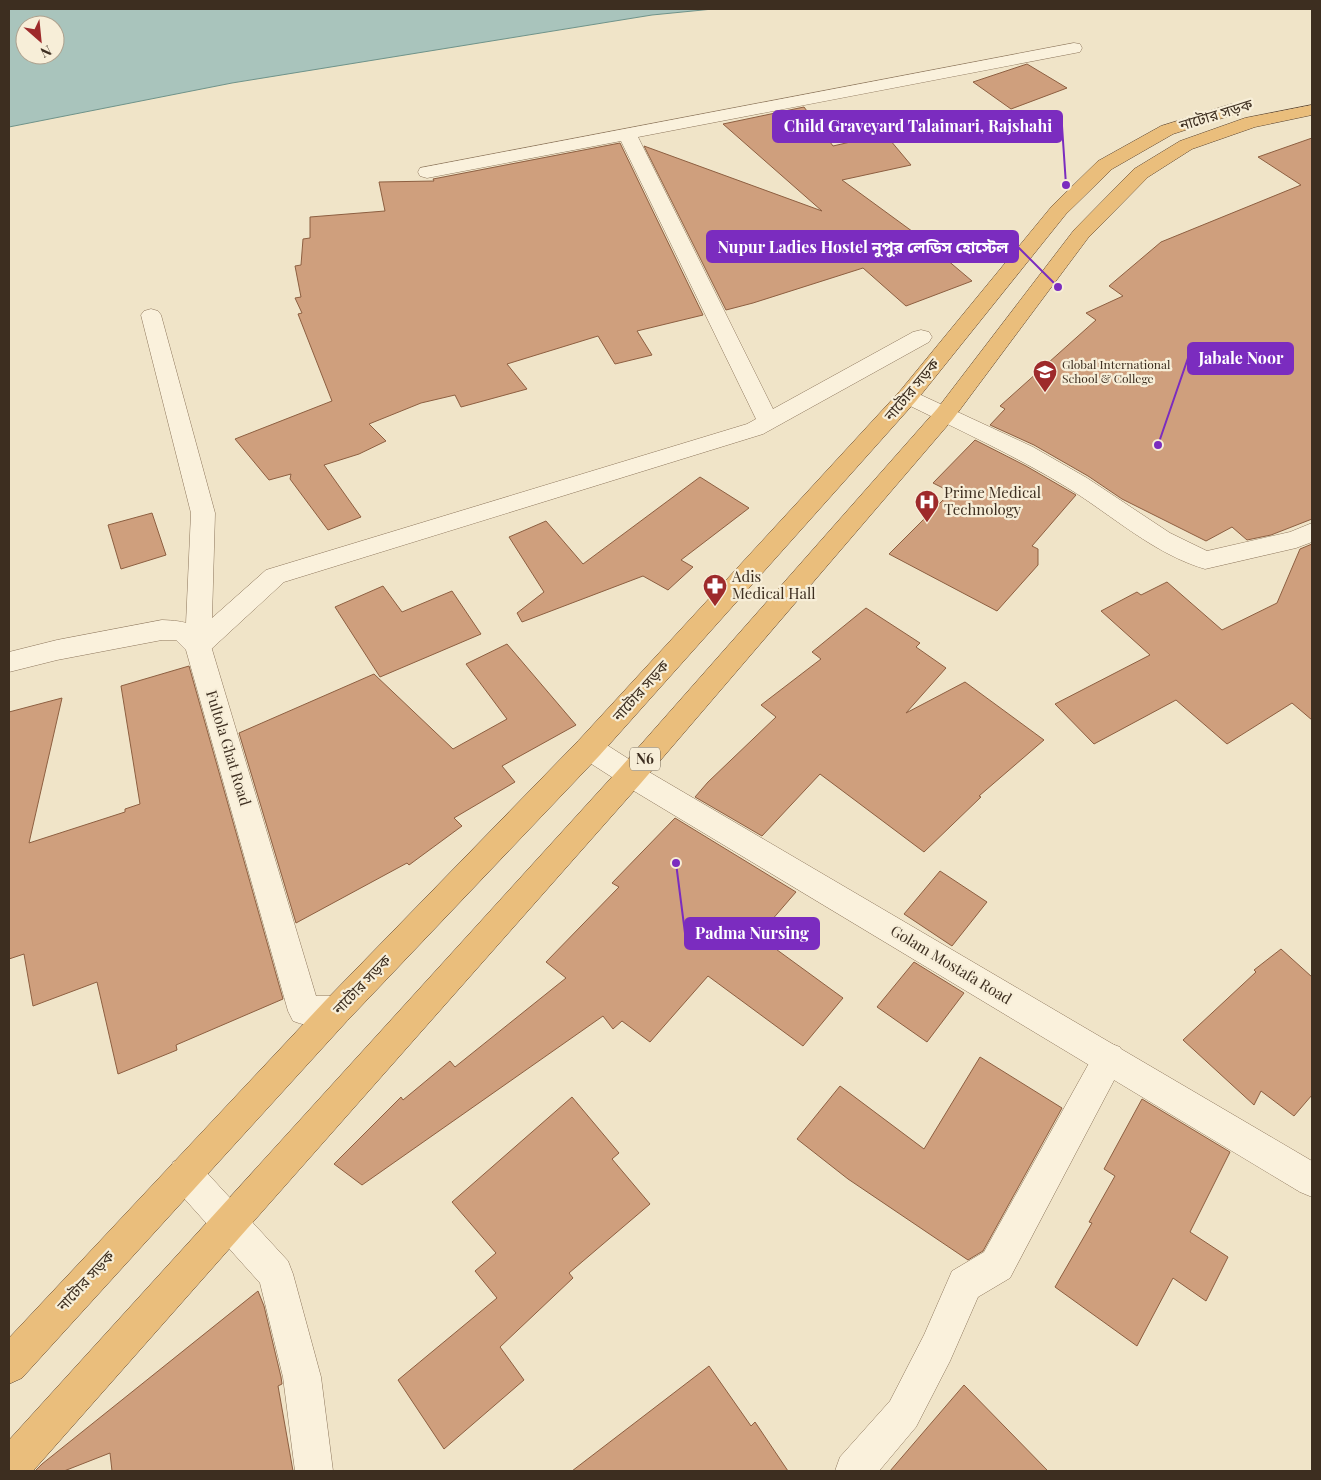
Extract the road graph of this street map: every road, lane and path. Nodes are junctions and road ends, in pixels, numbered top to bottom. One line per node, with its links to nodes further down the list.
1 (1074, 48): 4 (street)
2 (1312, 92): 8 (highway, নাটোর সড়ক)
3 (1312, 110): 9 (highway, N6)
4 (628, 134): 5 (street); 10 (street)
5 (427, 172)
6 (151, 315): 12 (street)
7 (921, 337): 10 (street)
8 (908, 396): 9 (street); 14 (highway, নাটোর সড়ক)
9 (945, 414): 11 (street); 15 (highway, N6)
10 (768, 421): 12 (street)
11 (1312, 532)
12 (198, 646): 13 (street); 16 (street, Fultola Ghat Road)
13 (9, 662)
14 (589, 748): 15 (street, Golam Mostafa Road); 16 (highway, নাটোর সড়ক)
15 (631, 775): 17 (street, Golam Mostafa Road); 20 (highway, N6)
16 (336, 1011): 18 (highway, নাটোর সড়ক)
17 (1108, 1058): 19 (street, Golam Mostafa Road); 24 (street)
18 (184, 1174): 20 (street); 21 (highway, নাটোর সড়ক)
19 (1312, 1180)
20 (229, 1224): 22 (highway, N6); 23 (street)
21 (9, 1365)
22 (9, 1468)
23 (314, 1471)
24 (854, 1471)

